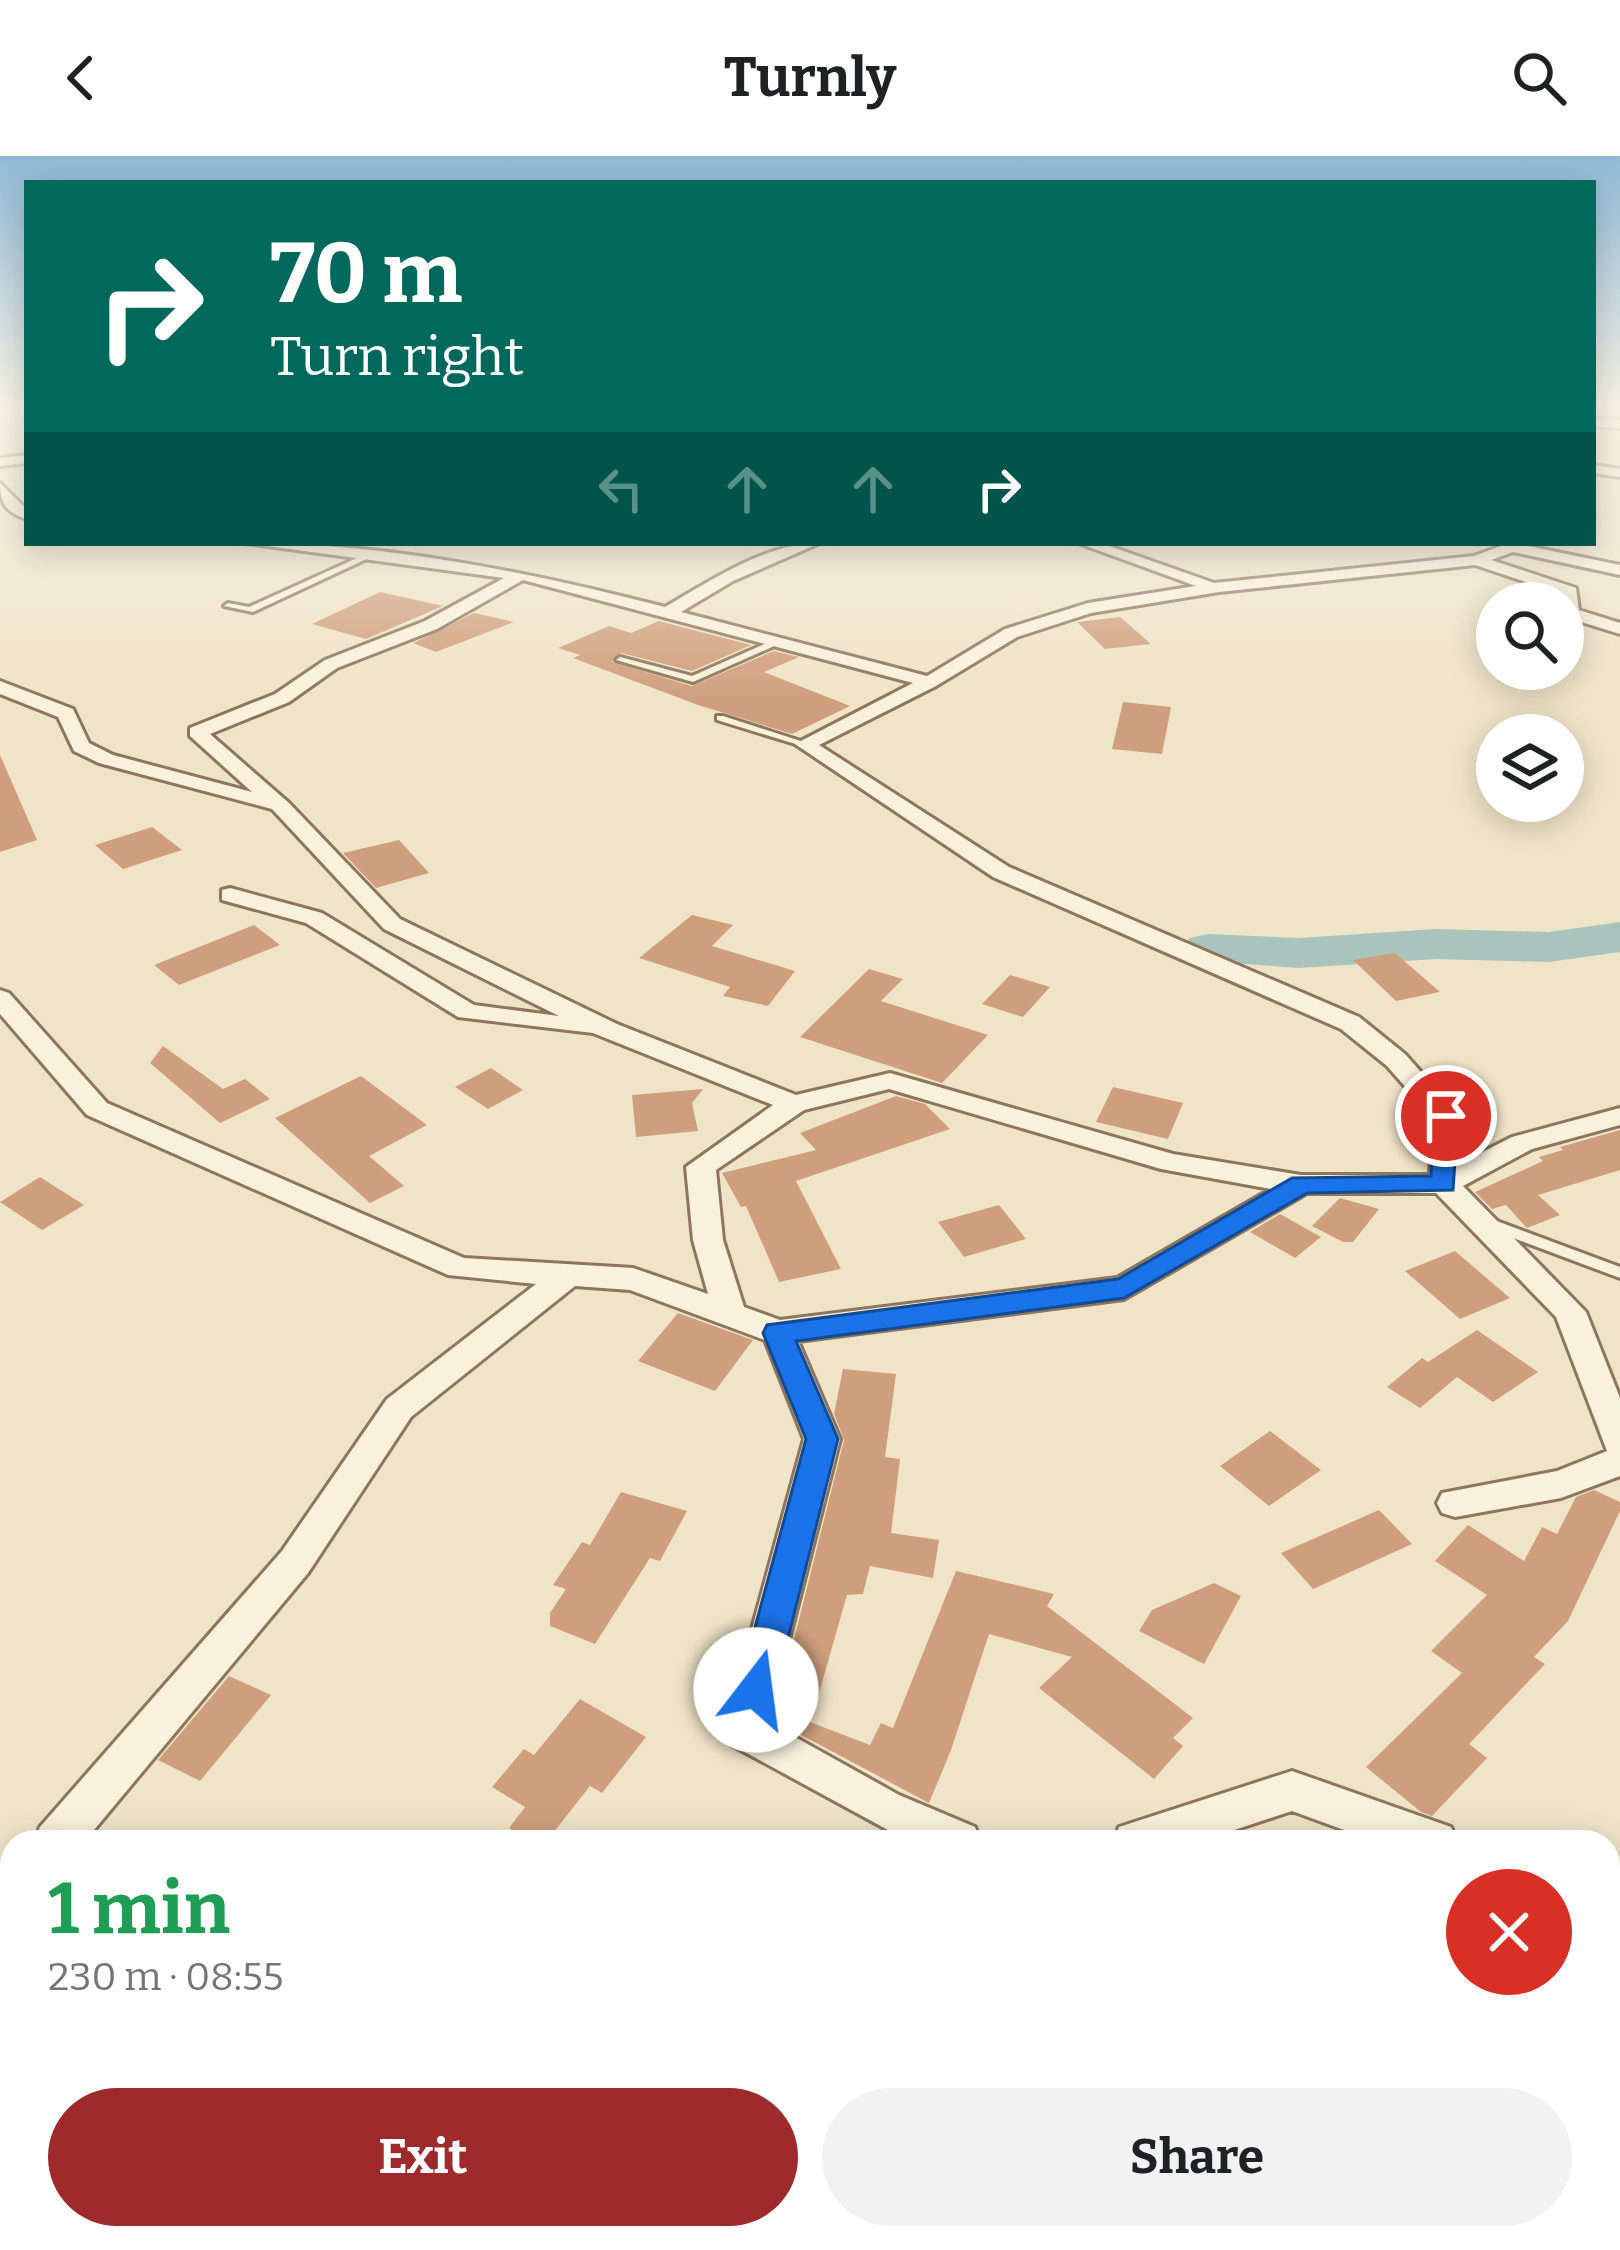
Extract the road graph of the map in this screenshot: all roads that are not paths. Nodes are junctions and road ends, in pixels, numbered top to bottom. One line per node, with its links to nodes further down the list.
1 (282, 546): 6 (street)
2 (439, 546): 7 (street)
3 (805, 546): 13 (street)
4 (1095, 546): 11 (street)
5 (1519, 546): 8 (street); 9 (street)
6 (371, 555): 7 (street); 12 (lane)
7 (408, 560): 10 (street)
8 (1476, 560): 11 (street); 14 (street)
9 (1620, 570)
10 (521, 575): 13 (street); 21 (street)
11 (1219, 587): 17 (street)
12 (228, 606)
13 (669, 611): 15 (street)
14 (1620, 629)
15 (778, 641): 16 (lane); 17 (street)
16 (620, 660)
17 (930, 682): 20 (street)
18 (0, 687): 21 (street)
19 (720, 718): 20 (lane)
20 (805, 744): 28 (street)
21 (282, 807): 24 (street)
22 (230, 895): 24 (street)
23 (0, 998): 31 (street)
24 (608, 1030): 25 (street)
25 (794, 1103): 27 (street); 32 (street)
26 (1620, 1115): 28 (street)
27 (1301, 1184): 28 (street); 33 (street)
28 (1444, 1184): 29 (street)
29 (1477, 1218): 30 (lane); 34 (street)
30 (1620, 1273)
31 (568, 1275): 32 (street); 37 (street)
32 (729, 1312): 33 (street)
33 (778, 1333): 38 (street)
34 (1620, 1443)
35 (1620, 1460): 36 (street)
36 (1455, 1503)
37 (66, 1830)
38 (932, 1830)
39 (1173, 1830): 40 (street)
40 (1401, 1830)

